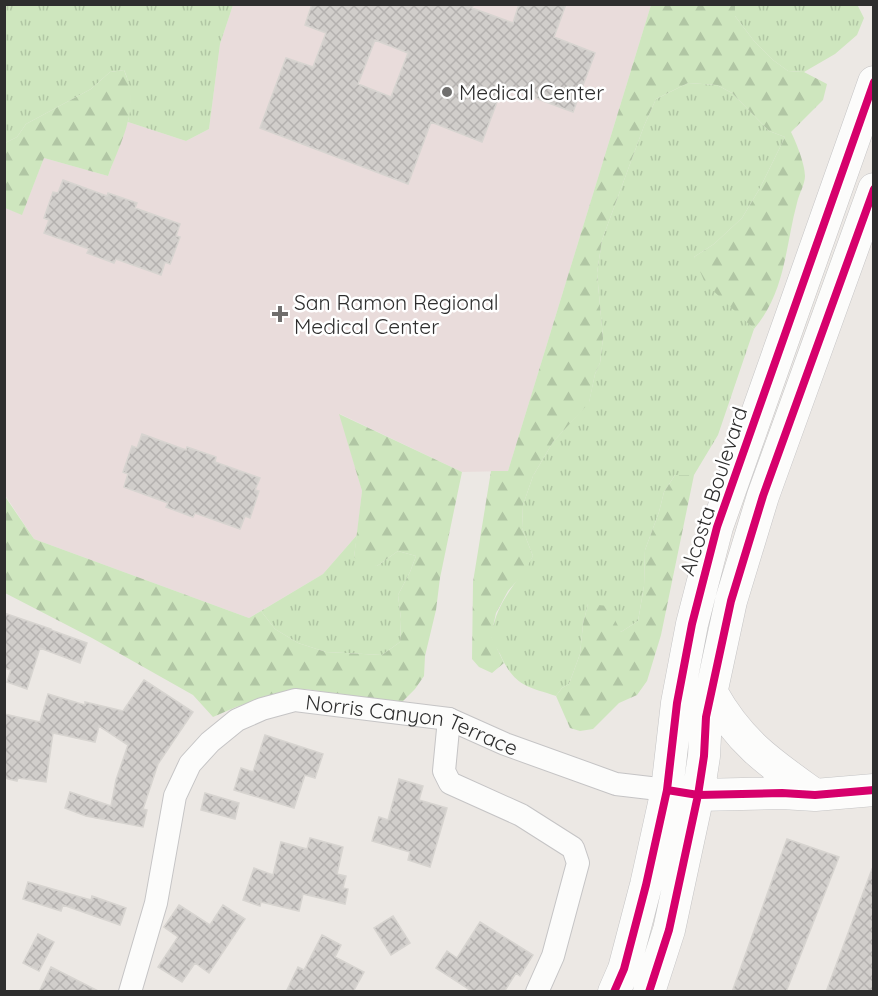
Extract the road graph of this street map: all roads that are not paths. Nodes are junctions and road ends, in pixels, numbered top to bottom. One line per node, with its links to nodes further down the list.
1 (873, 82): 5 (main road, Alcosta Boulevard)
2 (873, 189): 3 (main road)
3 (712, 693): 7 (main road); 8 (main road)
4 (449, 719): 5 (street, Norris Canyon Terrace); 9 (street, Norris Canyon Terrace); 10 (street)
5 (667, 790): 7 (main road); 11 (main road, Alcosta Boulevard)
6 (873, 790): 8 (main road)
7 (698, 795): 8 (main road); 12 (main road)
8 (815, 795)
9 (130, 992)
10 (537, 992)
11 (614, 992)
12 (649, 992)

